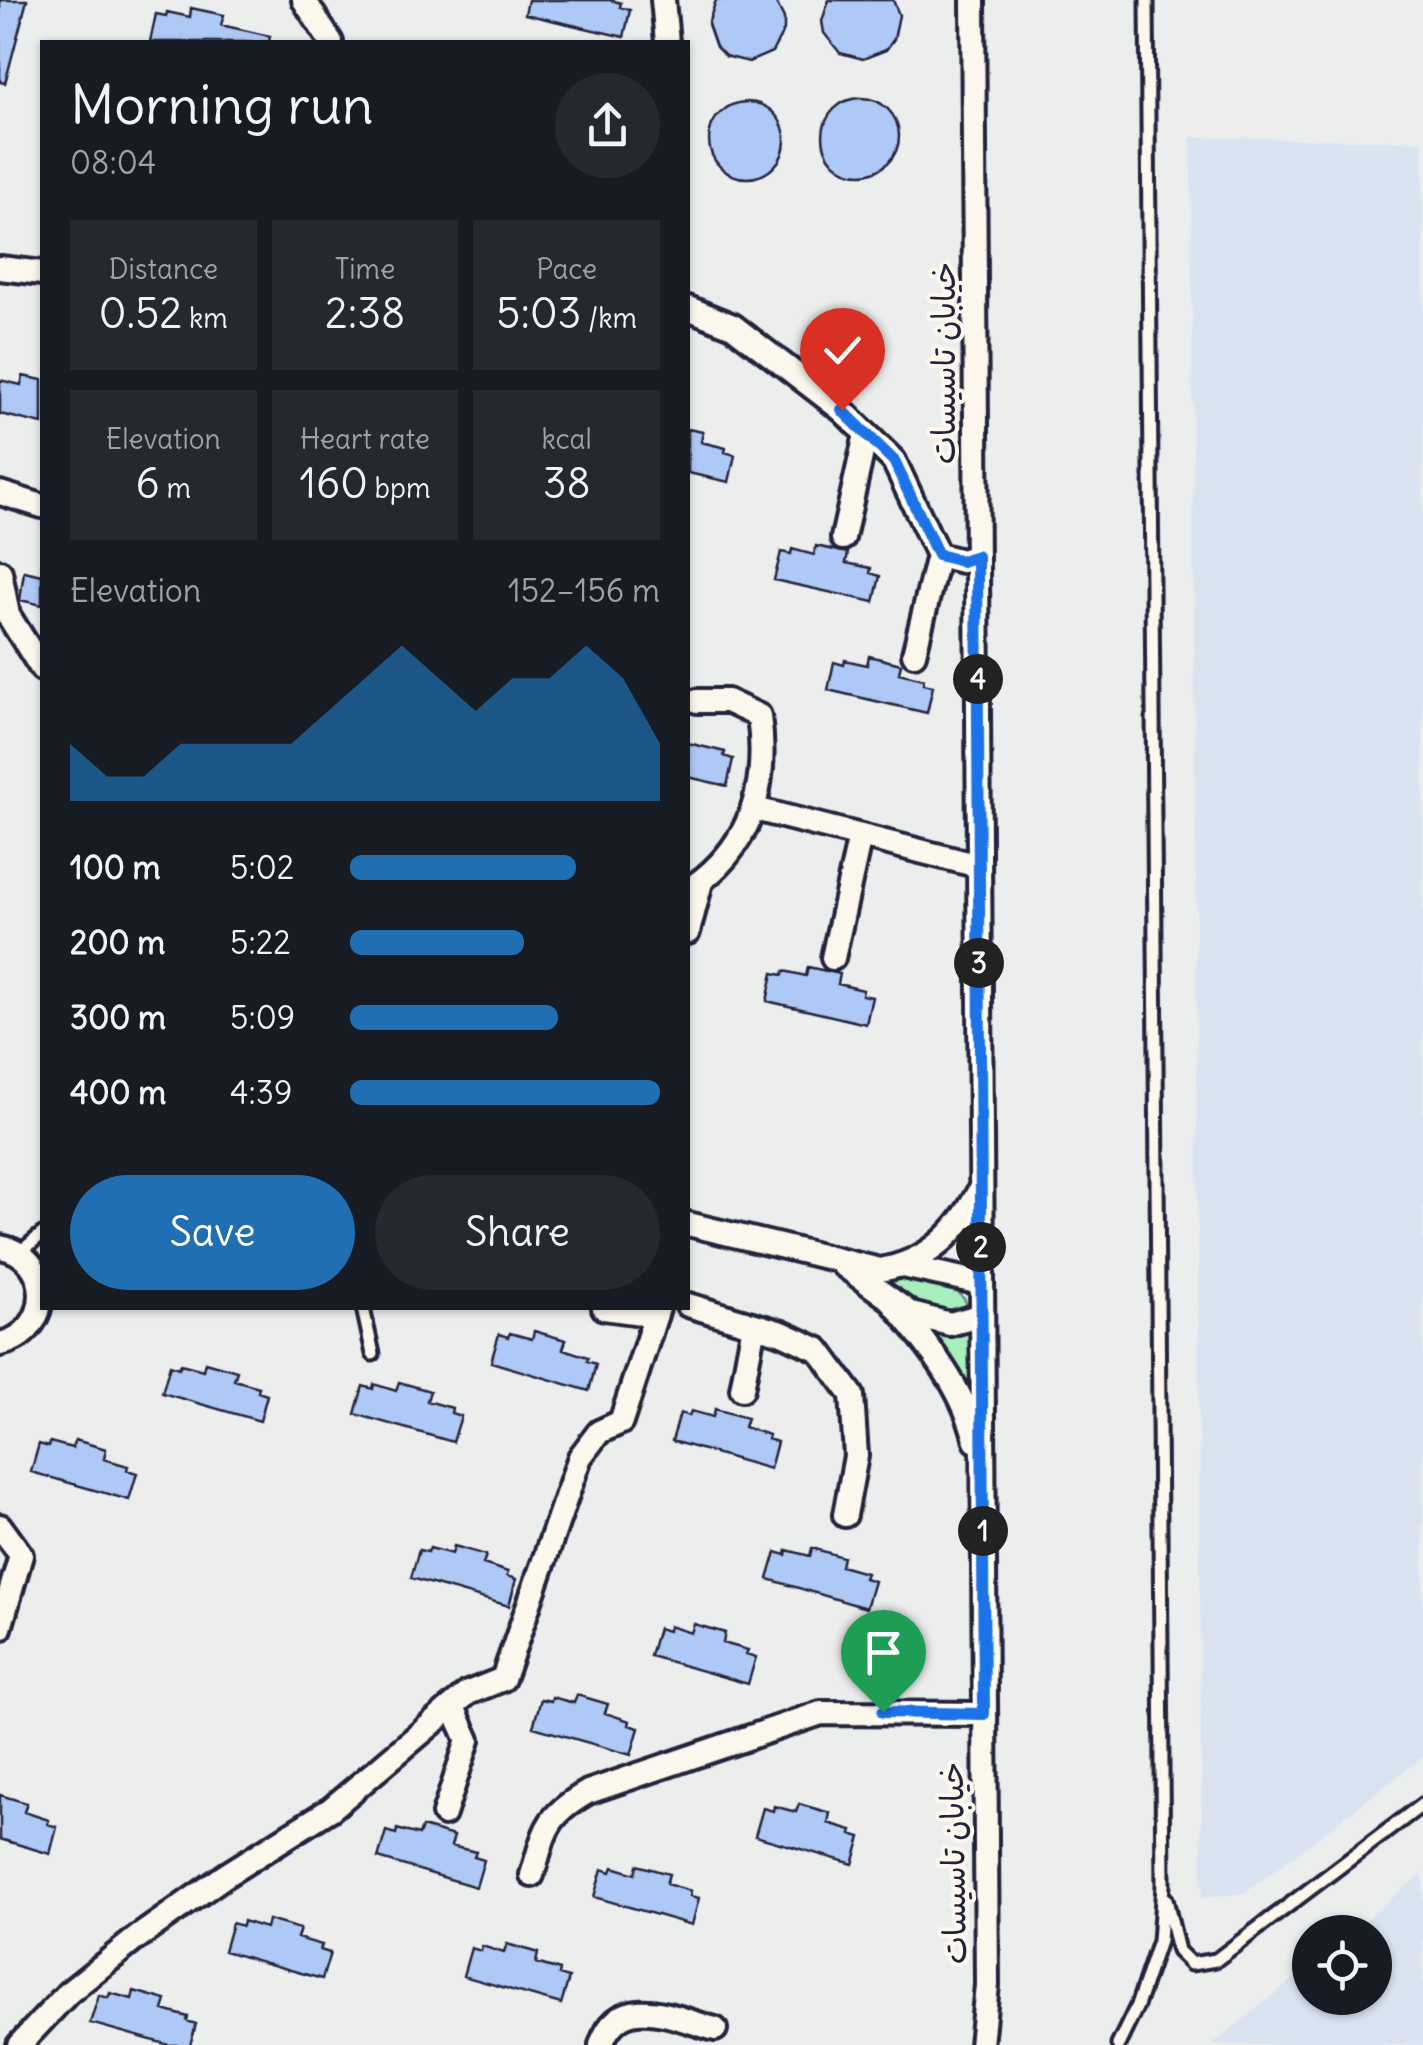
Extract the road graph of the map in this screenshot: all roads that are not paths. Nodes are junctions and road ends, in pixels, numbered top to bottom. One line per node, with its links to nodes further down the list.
1 (304, 0): 5 (street)
2 (663, 0): 6 (street)
3 (973, 0): 15 (street, خیابان تاسیسات)
4 (1147, 0): 56 (lane)
5 (331, 40)
6 (667, 40)
7 (0, 268): 8 (street)
8 (40, 273)
9 (690, 309): 10 (street)
10 (866, 434): 13 (street); 14 (street)
11 (0, 493): 12 (street)
12 (40, 505)
13 (843, 538)
14 (938, 555): 15 (street); 17 (street)
15 (977, 556): 22 (street, خیابان تاسیسات)
16 (0, 572): 18 (street)
17 (914, 654)
18 (40, 666)
19 (696, 701): 20 (street)
20 (755, 809): 21 (street); 23 (street)
21 (860, 836): 22 (street); 25 (street)
22 (979, 866): 26 (street, خیابان تاسیسات)
23 (694, 886): 24 (street)
24 (690, 917)
25 (833, 958)
26 (981, 1188): 31 (street); 32 (street, خیابان تاسیسات)
27 (690, 1225): 30 (street)
28 (40, 1236): 29 (lane)
29 (22, 1254): 33 (street)
30 (839, 1262): 31 (street); 35 (street)
31 (903, 1266): 32 (street)
32 (982, 1283): 40 (street, خیابان تاسیسات)
33 (40, 1284)
34 (40, 1304): 41 (street)
35 (894, 1304): 40 (street); 47 (street)
36 (690, 1306): 42 (street)
37 (55, 1310): 41 (street)
38 (363, 1310): 44 (lane)
39 (657, 1311): 51 (street)
40 (982, 1315): 47 (street, خیابان تاسیسات)
41 (36, 1319): 43 (street)
42 (754, 1325): 46 (street); 48 (street)
43 (9, 1341): 45 (street)
44 (373, 1354)
45 (0, 1363)
46 (742, 1389)
47 (983, 1468): 52 (street, خیابان تاسیسات)
48 (844, 1515)
49 (0, 1526): 50 (street)
50 (0, 1628)
51 (452, 1707): 54 (street); 58 (street)
52 (984, 1714): 55 (street); 60 (street, خیابان تاسیسات)
53 (1423, 1804): 56 (lane)
54 (444, 1814)
55 (532, 1876)
56 (1163, 1885): 61 (lane)
57 (715, 2029): 59 (street)
58 (19, 2045)
59 (601, 2045)
60 (981, 2045)
61 (1118, 2045)

